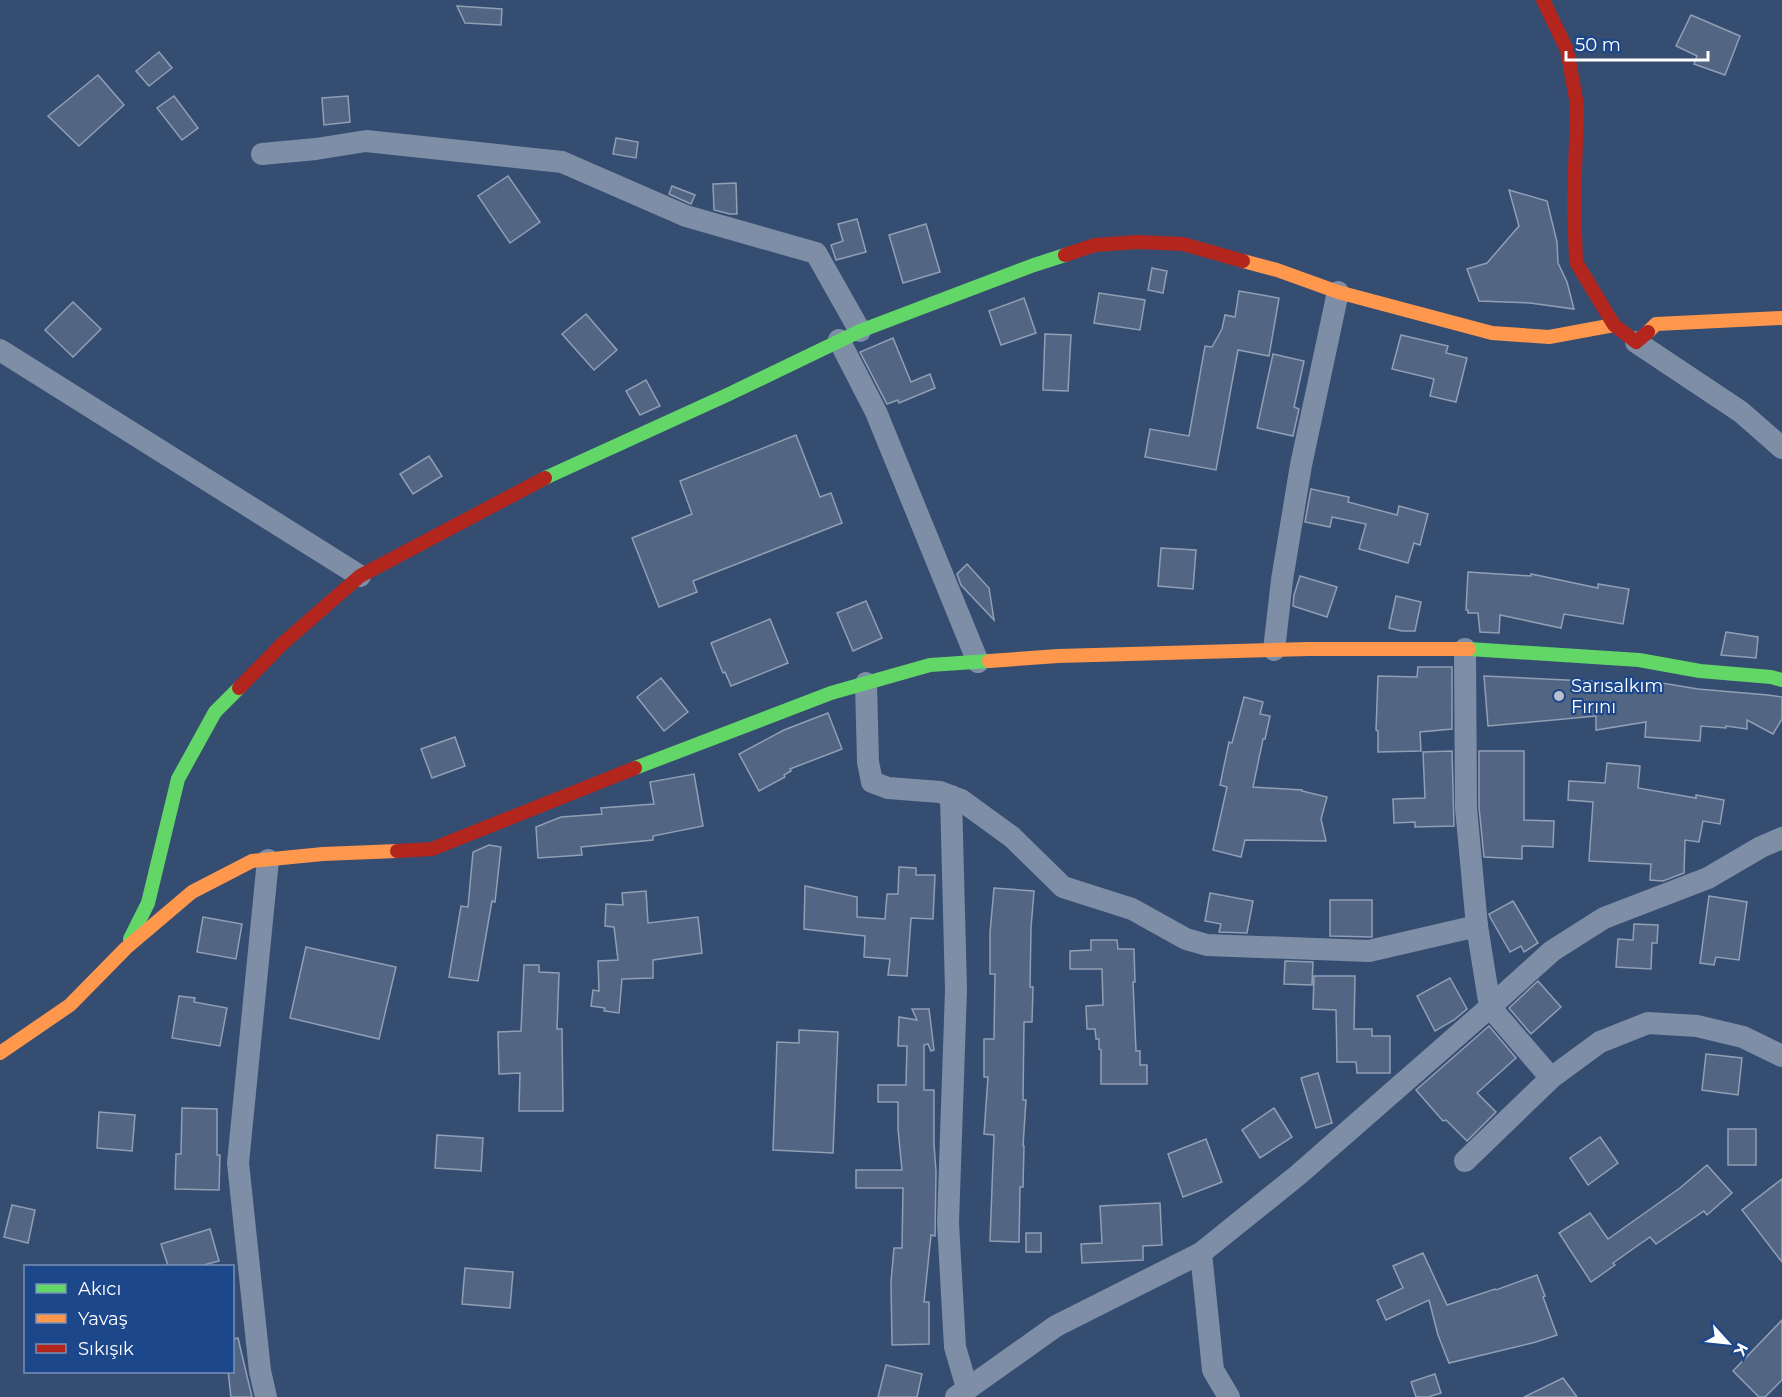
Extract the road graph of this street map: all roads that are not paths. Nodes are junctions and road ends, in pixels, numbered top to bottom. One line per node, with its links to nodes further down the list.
1 (1543, 0): 5 (street)
2 (262, 154): 6 (street)
3 (1338, 292): 5 (street); 6 (street); 13 (street)
4 (1782, 318): 8 (street)
5 (1614, 325): 8 (street)
6 (860, 331): 7 (street)
7 (839, 340): 11 (street); 14 (street)
8 (1636, 342): 10 (street)
9 (0, 350): 11 (street)
10 (1782, 448)
11 (360, 576): 21 (street)
12 (1465, 649): 13 (street); 15 (street); 20 (street)
13 (1274, 650): 14 (street)
14 (978, 662): 16 (street)
15 (1782, 680)
16 (866, 683): 17 (street); 19 (street)
17 (951, 796): 20 (street); 28 (street)
18 (1782, 838): 22 (street)
19 (268, 860): 21 (street); 29 (street)
20 (1478, 926): 22 (street)
21 (126, 948): 23 (street)
22 (1490, 1008): 25 (street); 27 (street)
23 (0, 1053)
24 (1782, 1056): 25 (street)
25 (1551, 1078): 26 (street)
26 (1465, 1161)
27 (1201, 1253): 28 (street); 30 (street)
28 (962, 1392)
29 (266, 1397)
30 (1229, 1397)

